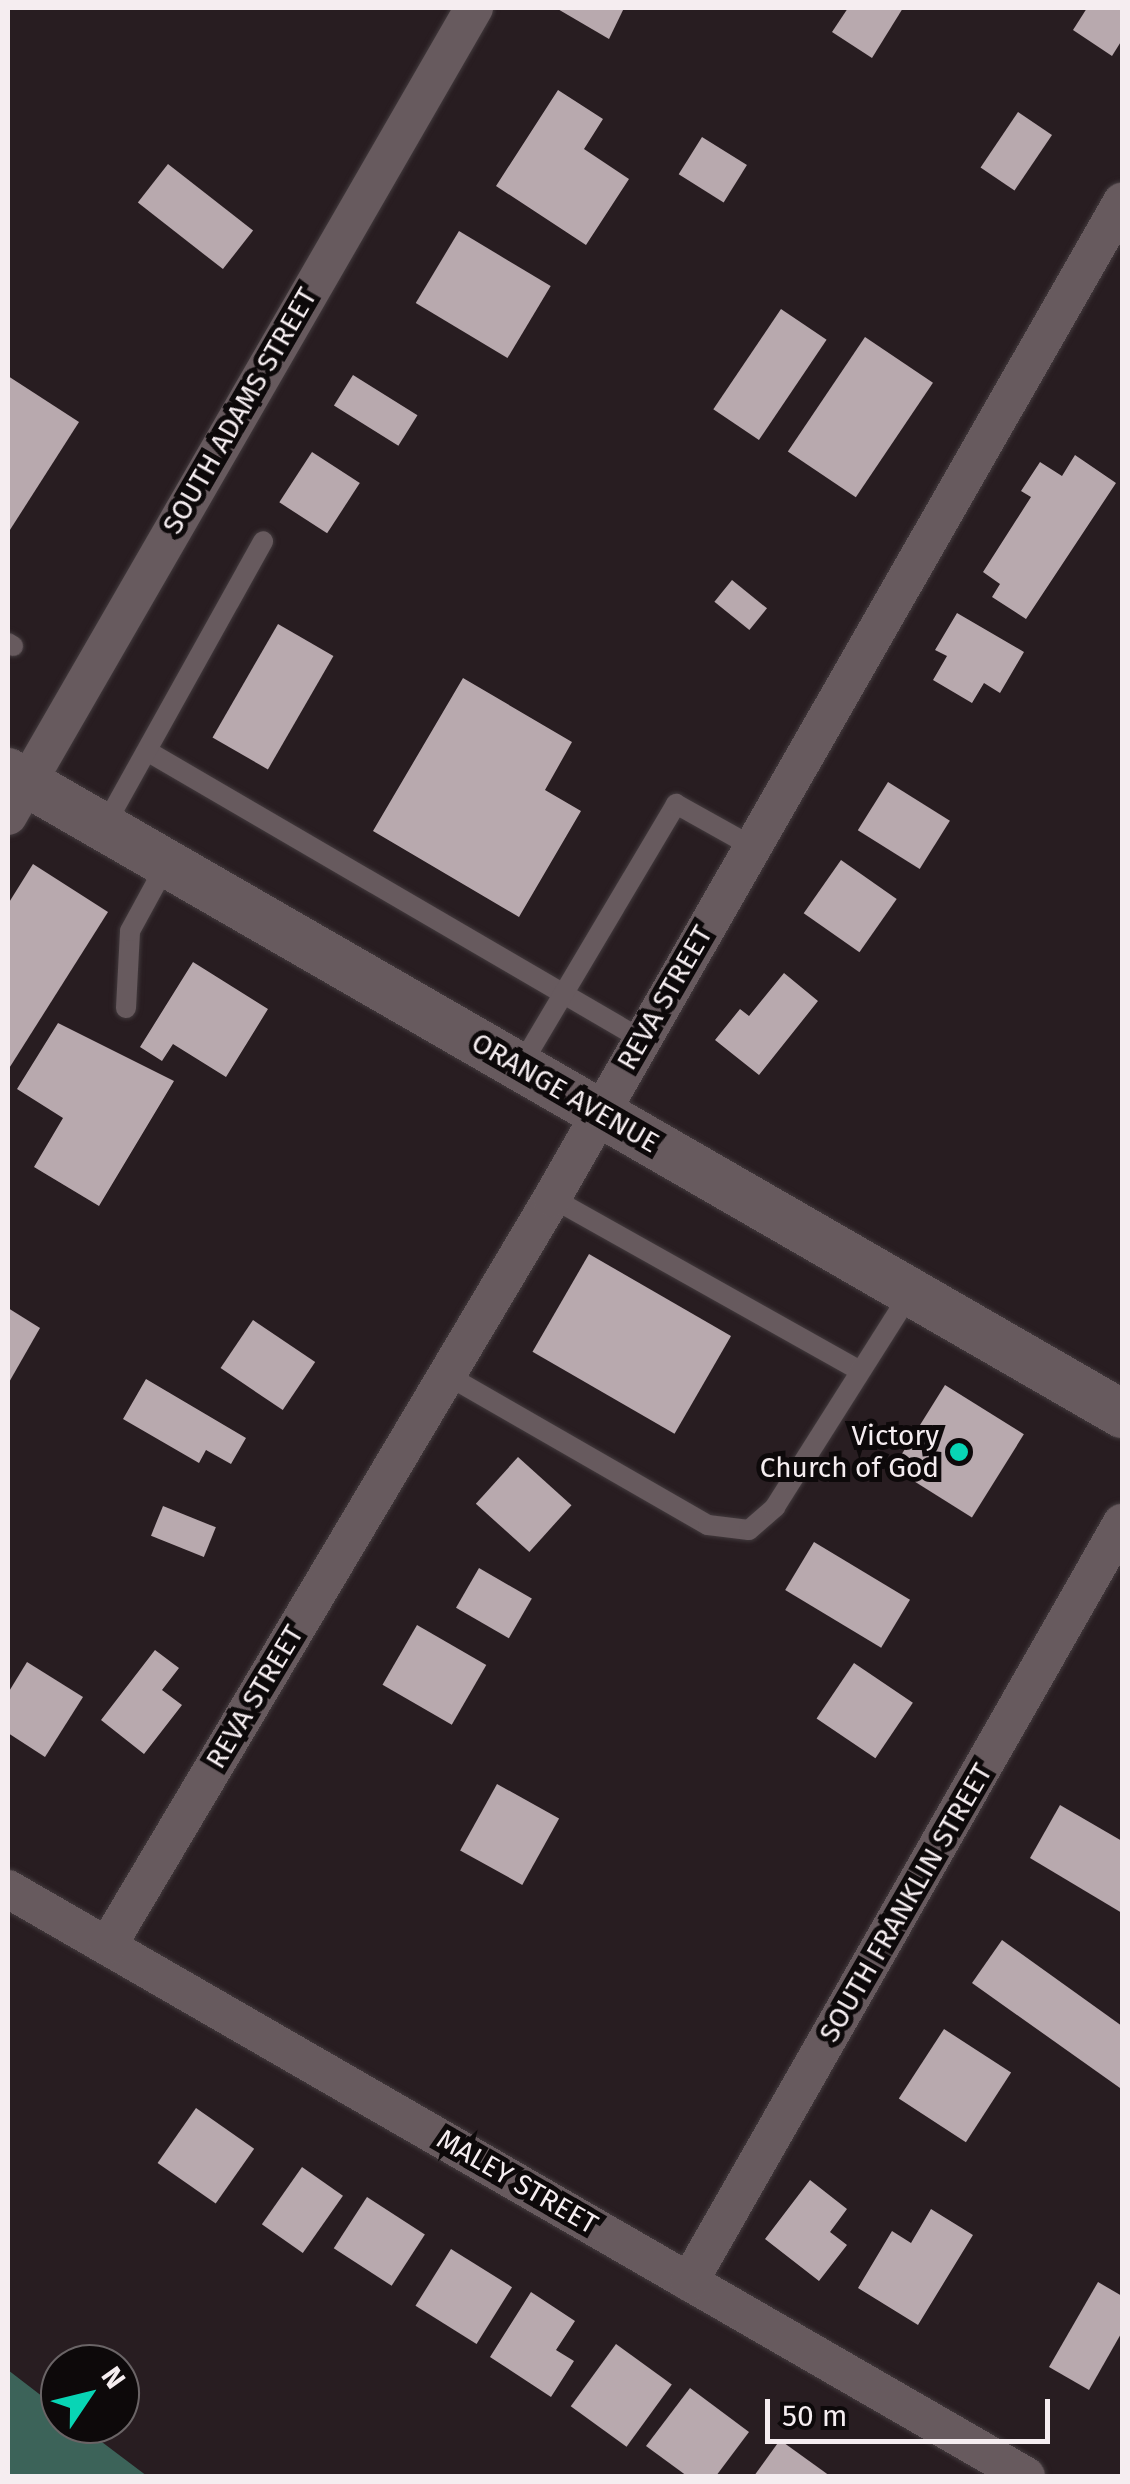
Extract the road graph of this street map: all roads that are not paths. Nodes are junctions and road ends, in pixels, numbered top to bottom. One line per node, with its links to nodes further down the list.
1 (474, 8): 5 (street, SOUTH ADAMS STREET)
2 (1122, 202): 7 (street, REVA STREET)
3 (263, 541): 4 (lane)
4 (146, 750): 6 (lane); 9 (lane)
5 (14, 790): 6 (street, ORANGE AVENUE)
6 (103, 829): 8 (street, ORANGE AVENUE)
7 (753, 847): 9 (lane); 11 (street, REVA STREET)
8 (166, 864): 10 (lane); 12 (street, ORANGE AVENUE)
9 (564, 990): 11 (lane); 12 (lane)
10 (126, 1008)
11 (641, 1039): 13 (street, REVA STREET)
12 (520, 1067): 13 (street, ORANGE AVENUE)
13 (600, 1112): 14 (street, REVA STREET); 15 (street, ORANGE AVENUE)
14 (552, 1198): 16 (lane); 17 (street, REVA STREET)
15 (910, 1292): 16 (lane); 18 (street, ORANGE AVENUE)
16 (860, 1371): 17 (lane)
17 (445, 1374): 21 (street, REVA STREET)
18 (1122, 1414)
19 (1122, 1523): 22 (street, SOUTH FRANKLIN STREET)
20 (8, 1888): 21 (street, MALEY STREET)
21 (108, 1945): 22 (street, MALEY STREET)
22 (690, 2282): 23 (street, MALEY STREET)
23 (1026, 2476)

